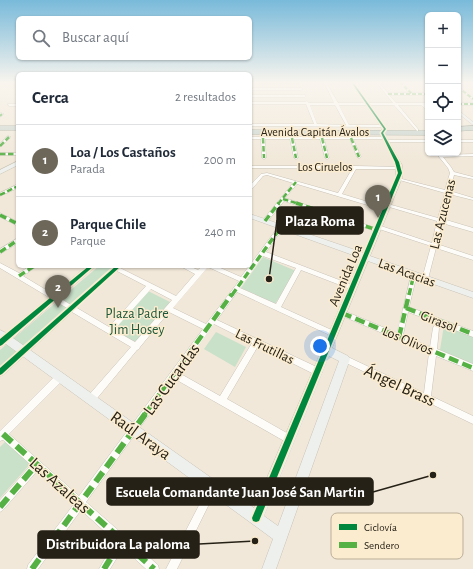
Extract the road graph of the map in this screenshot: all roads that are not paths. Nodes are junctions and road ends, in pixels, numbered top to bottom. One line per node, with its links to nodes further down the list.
1 (310, 109): 8 (street)
2 (339, 109): 9 (street)
3 (370, 109): 21 (street)
4 (400, 109): 18 (street)
5 (461, 114): 6 (street)
6 (473, 124)
7 (252, 125): 8 (street, Avenida Capitán Ávalos)
8 (316, 126): 9 (street, Avenida Capitán Ávalos)
9 (348, 126): 21 (street, Avenida Capitán Ávalos)
10 (0, 128): 11 (highway)
11 (16, 128)
12 (473, 128): 14 (highway)
13 (252, 129): 21 (highway, Avenida Capitán Ávalos)
14 (461, 129)
15 (0, 131): 16 (highway)
16 (16, 131)
17 (252, 132): 21 (highway, Avenida Capitán Ávalos)
18 (422, 132): 21 (highway, Avenida Capitán Ávalos)
19 (473, 132): 20 (highway)
20 (461, 133)
21 (384, 134): 27 (street, Avenida Capitán Ávalos); 28 (street); 44 (street)
22 (9, 137): 31 (street)
23 (252, 138): 24 (street, Avenida Capitán Ávalos)
24 (263, 138): 25 (street, Avenida Capitán Ávalos); 38 (street)
25 (292, 138): 26 (street, Avenida Capitán Ávalos); 39 (street)
26 (322, 138): 27 (street, Avenida Capitán Ávalos); 40 (street)
27 (351, 138): 37 (street)
28 (425, 141)
29 (461, 141): 30 (street)
30 (473, 141)
31 (0, 146)
32 (0, 154): 33 (street)
33 (16, 154)
34 (461, 155): 35 (street)
35 (473, 155)
36 (441, 156): 46 (street, Las Azucenas)
37 (359, 157)
38 (264, 158)
39 (296, 158)
40 (327, 158)
41 (16, 164): 45 (street)
42 (252, 167): 43 (street, Los Ciruelos)
43 (355, 168): 44 (street, Los Ciruelos); 57 (street)
44 (400, 168): 49 (street, Avenida Loa)
45 (0, 172)
46 (454, 173): 47 (street); 48 (street); 55 (street, Las Azucenas)
47 (473, 174)
48 (473, 178)
49 (398, 179): 55 (street); 60 (street, Avenida Loa)
50 (252, 180): 51 (street)
51 (257, 181): 52 (street); 53 (street)
52 (296, 182): 57 (street); 58 (street)
53 (252, 186)
54 (16, 188): 56 (street)
55 (447, 192): 59 (street); 64 (street, Las Azucenas)
56 (1, 195)
57 (339, 195): 60 (street)
58 (283, 199): 65 (street); 69 (street)
59 (473, 199)
60 (387, 207): 64 (street); 69 (street, Avenida Loa)
61 (0, 215): 63 (street)
62 (252, 217): 65 (street, Las Acacias)
63 (7, 219): 66 (street); 67 (street)
64 (440, 220): 70 (street); 72 (street, Las Azucenas)
65 (265, 221): 68 (street, Las Acacias)
66 (0, 223)
67 (16, 223)
68 (281, 227): 74 (street, Las Cucardas); 75 (street, Las Acacias)
69 (378, 229): 72 (street); 75 (street, Avenida Loa)
70 (473, 230)
71 (16, 241): 73 (street)
72 (434, 245): 76 (street); 91 (street, Las Azucenas)
73 (0, 252)
74 (262, 253): 78 (street, Las Cucardas); 87 (street)
75 (366, 257): 89 (street, Las Acacias); 94 (street, Avenida Loa)
76 (473, 258)
77 (0, 265): 90 (street)
78 (252, 267)
79 (31, 268): 90 (street)
80 (90, 268): 97 (street)
81 (114, 268): 99 (street)
82 (117, 268): 93 (street)
83 (188, 268): 88 (street)
84 (203, 268): 88 (street)
85 (215, 268): 92 (street)
86 (251, 268): 92 (street, Las Cucardas)
87 (299, 268): 94 (street); 100 (street)
88 (199, 273): 98 (street)
89 (414, 274): 91 (street, Las Acacias); 101 (street)
90 (20, 276): 97 (street)
91 (426, 278): 96 (street, Las Acacias)
92 (243, 280): 95 (street, Las Cucardas)
93 (150, 286): 98 (street); 107 (street)
94 (353, 288): 103 (street, Avenida Loa)
95 (236, 289): 100 (street); 104 (street, Las Cucardas)
96 (473, 295)
97 (55, 297): 99 (street); 111 (street)
98 (177, 299): 102 (street)
99 (72, 308): 107 (street); 115 (street)
100 (277, 308): 108 (street)
101 (406, 308): 109 (street, Girasol); 110 (street)
102 (169, 309): 105 (street); 113 (street)
103 (342, 313): 108 (street, Avenida Loa); 110 (street, Los Olivos)
104 (213, 320): 105 (street, Las Cucardas); 112 (street, Las Frutillas)
105 (207, 328): 121 (street, Las Cucardas)
106 (436, 328): 116 (street)
107 (108, 331): 113 (street)
108 (334, 334): 114 (street, Avenida Loa)
109 (473, 334)
110 (399, 336): 116 (street, Los Olivos)
111 (2, 338): 115 (street, Raúl Araya)
112 (257, 342): 120 (street, Las Frutillas); 125 (street)
113 (137, 347): 124 (street)
114 (327, 350): 117 (street, Ángel Brass); 120 (street, Avenida Loa)
115 (24, 351): 119 (street); 122 (street, Raúl Araya)
116 (433, 351): 118 (street, Los Olivos); 123 (street)
117 (345, 359): 123 (street, Ángel Brass); 135 (street)
118 (473, 368)
119 (0, 372)
120 (318, 372): 129 (street, Avenida Loa)
121 (174, 374): 125 (street); 127 (street, Las Cucardas)
122 (60, 377): 124 (street, Raúl Araya); 128 (street)
123 (427, 398): 126 (street, Ángel Brass)
124 (91, 399): 127 (street, Raúl Araya)
125 (222, 400): 129 (street)
126 (473, 420)
127 (134, 430): 131 (street, Raúl Araya); 132 (street, Las Cucardas)
128 (2, 436): 130 (street, Las Azaleas)
129 (289, 439): 134 (street, Avenida Loa)
130 (37, 464): 132 (street, Las Azaleas); 133 (street)
131 (213, 487): 134 (street, Raúl Araya); 140 (street)
132 (80, 503): 136 (street, Las Azaleas); 137 (street, Las Cucardas)
133 (0, 507)
134 (256, 518): 135 (street, Raúl Araya)
135 (281, 536): 141 (street)
136 (122, 540): 138 (street); 139 (street, Las Azaleas)
137 (32, 569)
138 (104, 569)
139 (154, 569)
140 (170, 569)
141 (269, 569)

